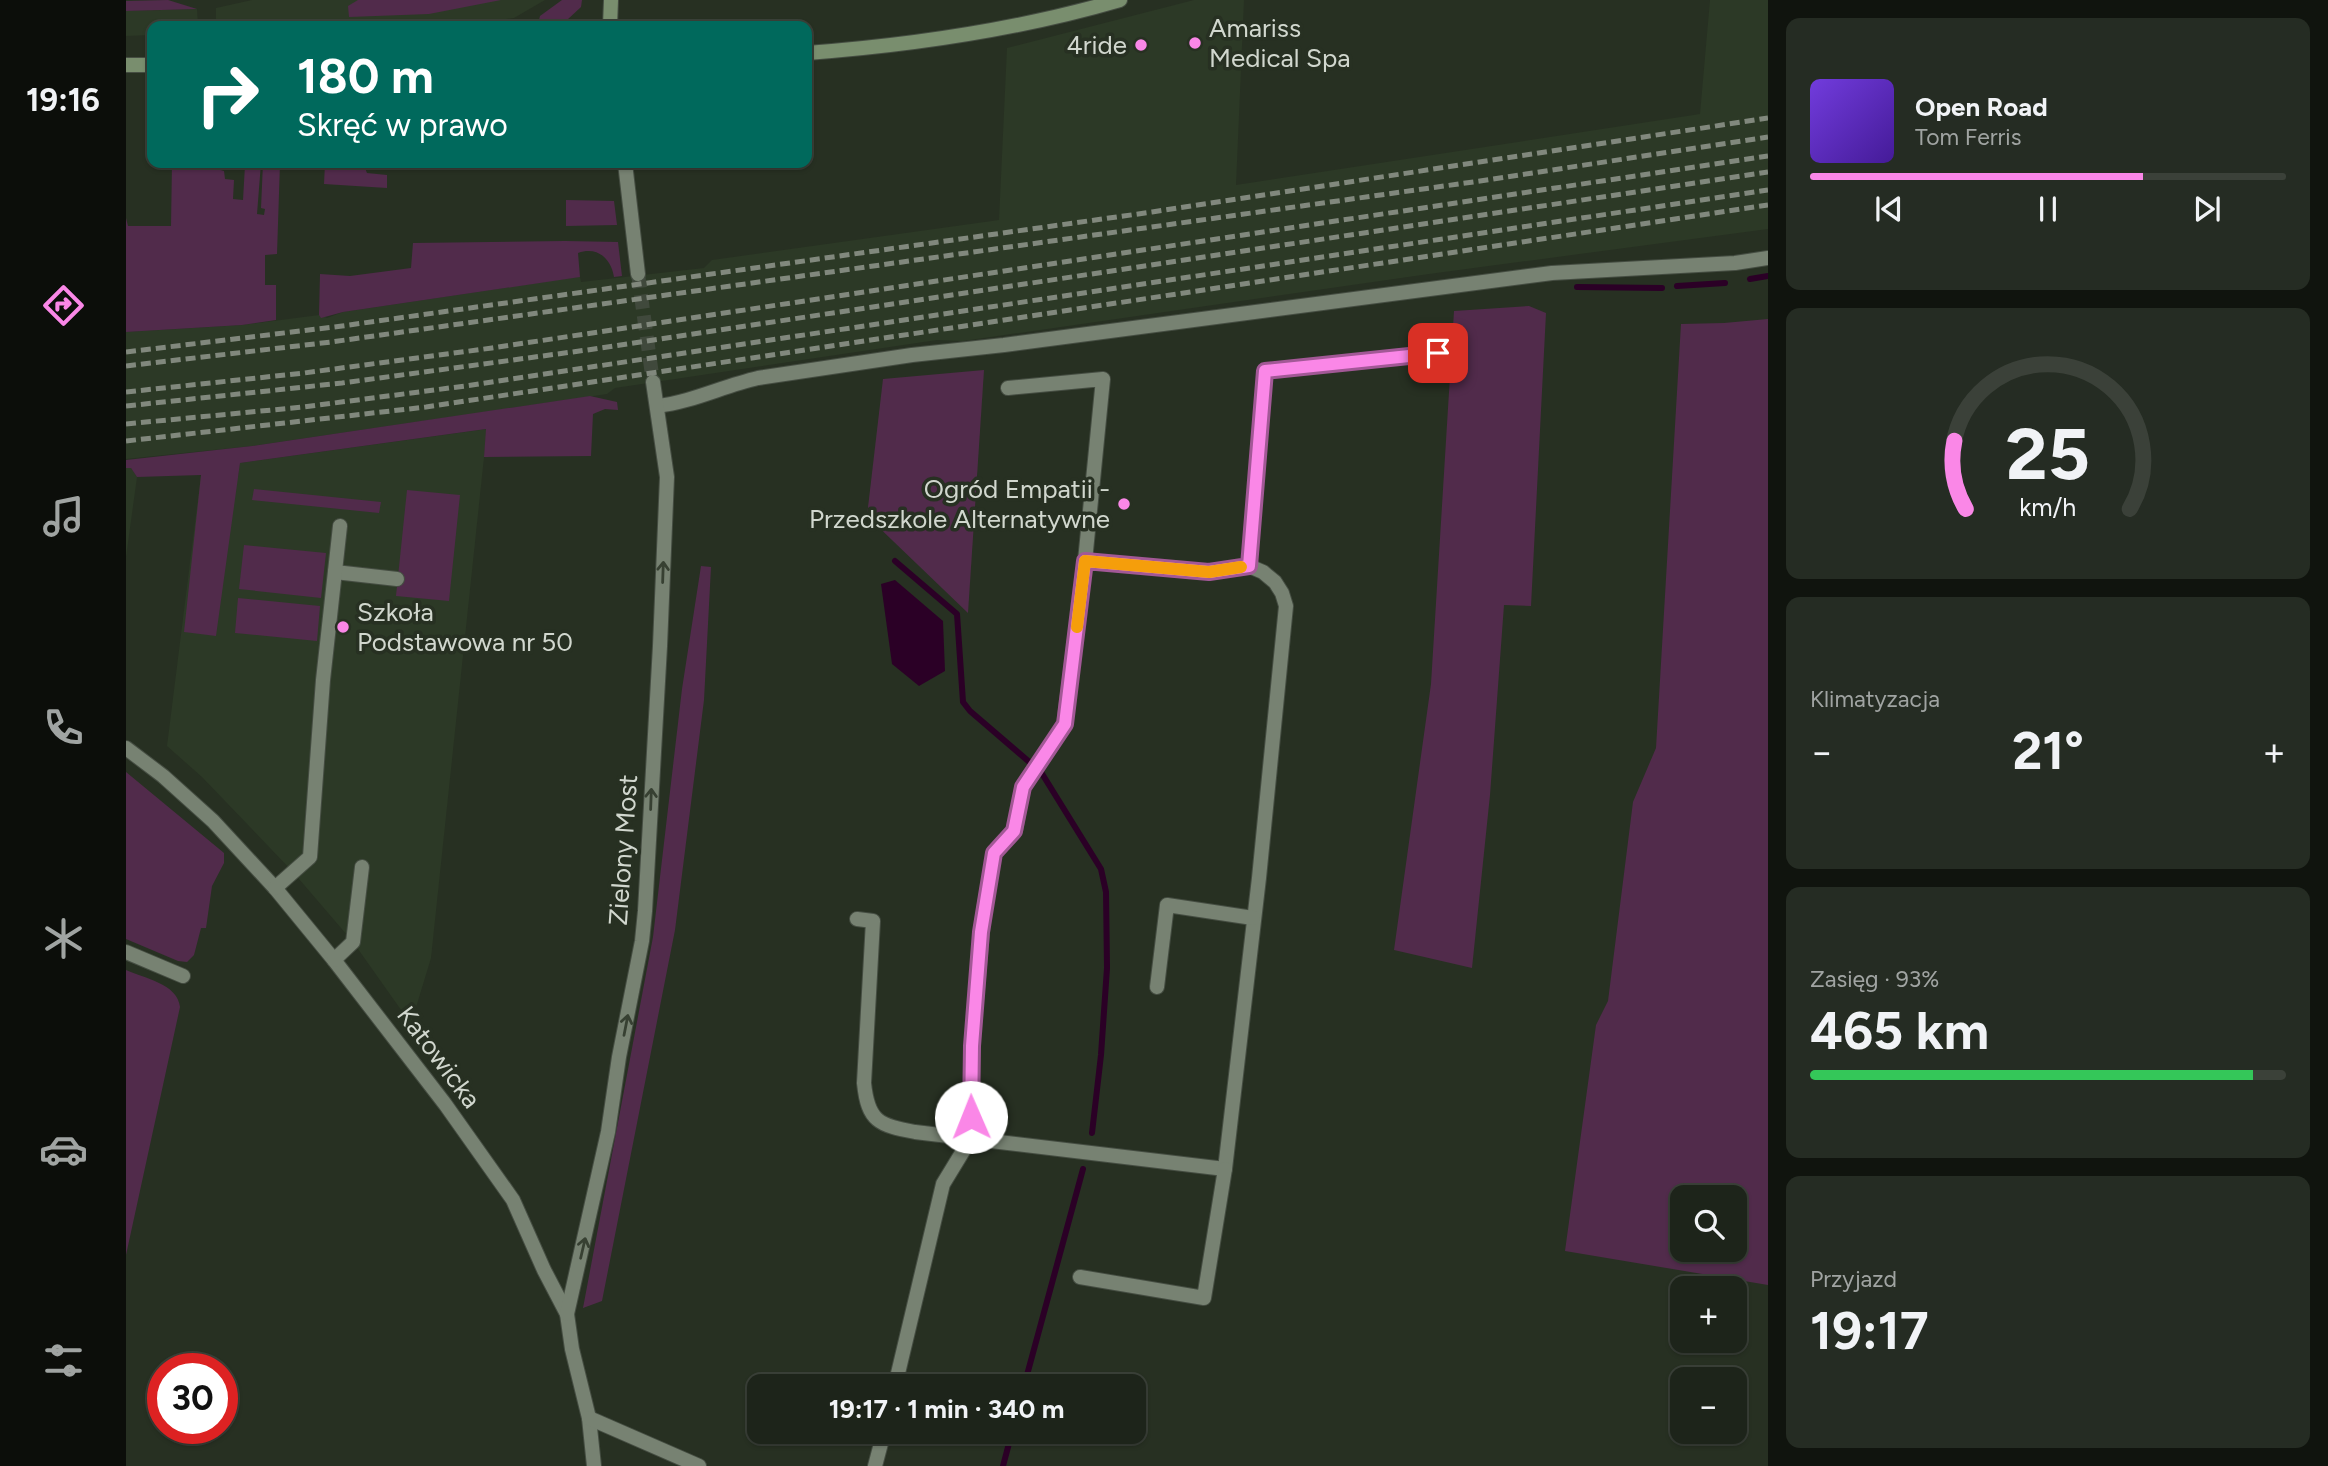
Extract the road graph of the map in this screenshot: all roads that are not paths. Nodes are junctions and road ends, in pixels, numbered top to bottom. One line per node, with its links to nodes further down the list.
1 (611, 0): 3 (street)
2 (1120, 0): 4 (street)
3 (610, 21)
4 (812, 53)
5 (126, 65): 6 (street)
6 (147, 65)
7 (626, 168): 9 (street)
8 (1768, 258): 13 (street)
9 (638, 274)
10 (1438, 353): 16 (street)
11 (653, 382): 13 (street, Zielony Most)
12 (1008, 388): 15 (street)
13 (657, 406): 31 (street, Zielony Most, one-way to 13)
14 (340, 526): 17 (street)
15 (1085, 561): 16 (street); 28 (street)
16 (1249, 566): 22 (street)
17 (335, 572): 18 (street); 21 (street)
18 (397, 579)
19 (126, 748): 21 (street, Katowicka)
20 (362, 867): 25 (street)
21 (275, 888): 25 (street, Katowicka)
22 (1253, 918): 27 (street); 29 (street)
23 (857, 919): 28 (street)
24 (126, 952): 26 (street)
25 (334, 960): 31 (street, Katowicka)
26 (183, 976)
27 (1157, 987)
28 (971, 1138): 29 (street); 32 (street)
29 (1224, 1169): 30 (street)
30 (1080, 1277)
31 (567, 1314): 33 (street, Katowicka)
32 (898, 1374)
33 (589, 1418): 35 (street, Katowicka); 36 (street)
34 (881, 1444): 37 (street)
35 (594, 1466)
36 (699, 1466)
37 (875, 1466)

